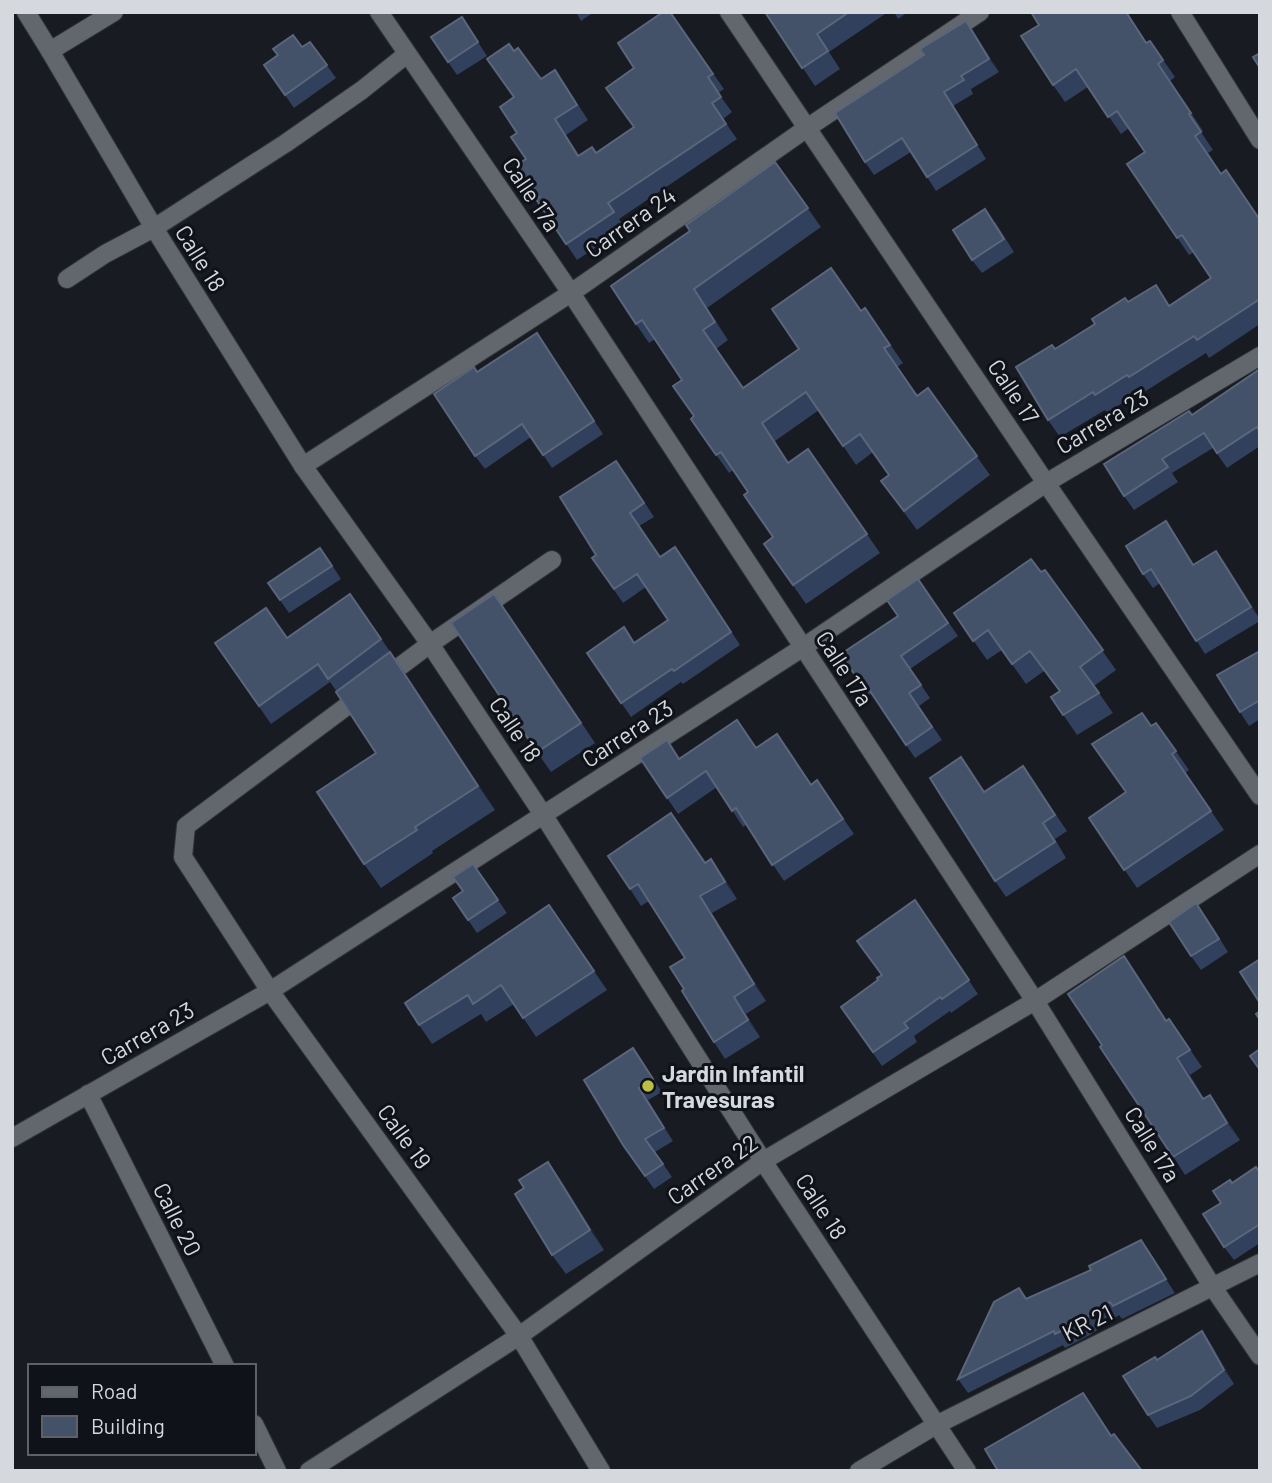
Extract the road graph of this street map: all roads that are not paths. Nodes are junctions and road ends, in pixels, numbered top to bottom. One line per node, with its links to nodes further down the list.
1 (26, 12): 7 (street, Calle 18)
2 (114, 12): 7 (street)
3 (379, 12): 8 (street, Calle 17a)
4 (729, 12): 9 (street, Calle 17)
5 (980, 12): 9 (street, Carrera 24)
6 (1180, 12): 10 (street)
7 (50, 51): 11 (street, Calle 18)
8 (407, 54): 11 (street); 13 (street, Calle 17a)
9 (807, 128): 13 (street, Carrera 24); 16 (street, Calle 17)
10 (1260, 140)
11 (154, 228): 12 (street); 15 (street, Calle 18)
12 (67, 279)
13 (571, 293): 15 (street, Carrera 24); 19 (street, Calle 17a)
14 (1260, 356): 16 (street, Carrera 23)
15 (303, 466): 18 (street, Calle 18)
16 (1046, 483): 19 (street, Carrera 23); 20 (street, Calle 17)
17 (552, 560): 18 (street)
18 (430, 644): 21 (street, Calle 18); 23 (street, Calle 19)
19 (802, 648): 21 (street, Carrera 23); 24 (street, Calle 17a)
20 (1260, 796)
21 (544, 816): 23 (street, Carrera 23); 27 (street, Calle 18)
22 (1260, 854): 24 (street, Carrera 22)
23 (270, 991): 25 (street, Carrera 23); 30 (street, Calle 19)
24 (1035, 1001): 27 (street, Carrera 22); 29 (street, Calle 17a)
25 (89, 1094): 26 (street, Carrera 23); 32 (street, Calle 20)
26 (12, 1138)
27 (764, 1161): 30 (street, Carrera 22); 33 (street, Calle 18)
28 (1260, 1262): 29 (street, KR 21)
29 (1212, 1286): 31 (street, Calle 17a); 33 (street, KR 21)
30 (519, 1336): 36 (street, Carrera 22); 37 (street, Calle 19)
31 (1260, 1356)
32 (224, 1364)
33 (936, 1425): 38 (street, KR 21); 39 (street, Calle 18)
34 (256, 1428): 35 (street)
35 (277, 1471)
36 (309, 1471)
37 (601, 1471)
38 (859, 1471)
39 (967, 1471)

